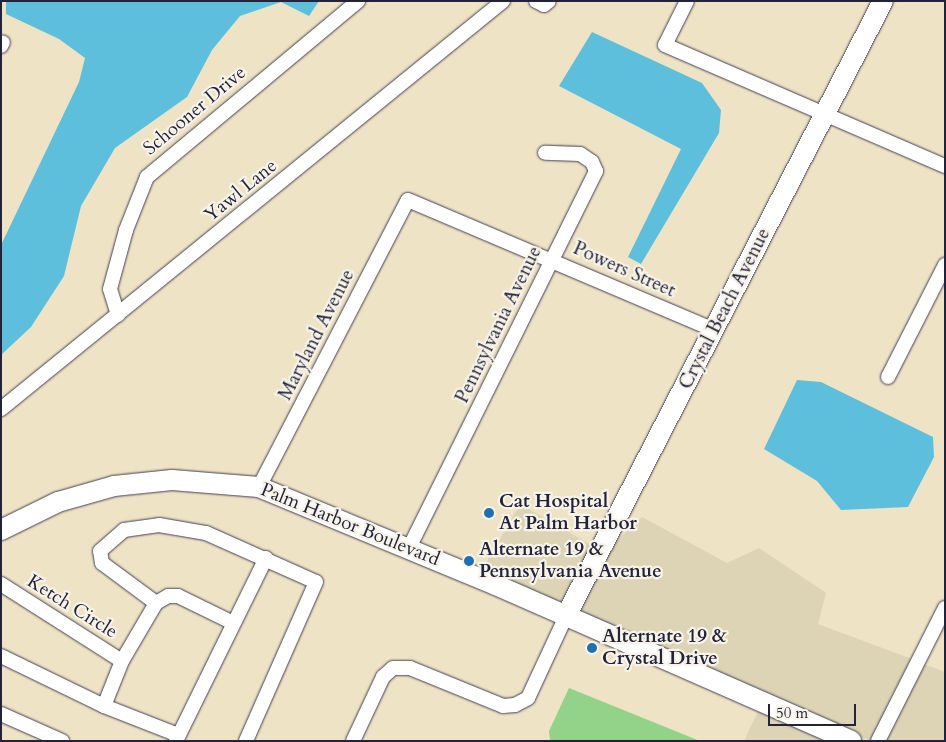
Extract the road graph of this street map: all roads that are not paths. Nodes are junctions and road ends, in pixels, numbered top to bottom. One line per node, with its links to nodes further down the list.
1 (358, 1): 13 (street, Schooner Drive)
2 (503, 1): 13 (street, Yawl Lane)
3 (536, 1): 4 (street)
4 (549, 1)
5 (687, 1): 7 (street)
6 (883, 1): 7 (main road, Crystal Beach Avenue)
7 (824, 116): 9 (street); 14 (main road, Crystal Beach Avenue)
8 (545, 154): 11 (street, Pennsylvania Avenue)
9 (945, 166)
10 (408, 200): 11 (street, Powers Street); 17 (street, Maryland Avenue)
11 (553, 260): 14 (street, Powers Street); 19 (street, Pennsylvania Avenue)
12 (945, 265): 15 (street)
13 (118, 315): 16 (street, Yawl Lane)
14 (714, 330): 24 (main road, Crystal Beach Avenue)
15 (888, 377)
16 (1, 409)
17 (259, 487): 18 (main road, Palm Harbor Boulevard); 19 (main road, Palm Harbor Boulevard)
18 (1, 530)
19 (409, 548): 24 (main road, Palm Harbor Boulevard)
20 (266, 558): 22 (street); 25 (street); 32 (street)
21 (1, 584): 27 (street, Ketch Circle)
22 (156, 603): 25 (street); 27 (street)
23 (945, 608): 35 (street)
24 (566, 616): 33 (street); 34 (main road, Palm Harbor Boulevard)
25 (233, 623): 30 (street)
26 (1, 656): 28 (street)
27 (122, 661): 28 (street)
28 (104, 706): 30 (street)
29 (1, 714): 31 (street)
30 (177, 738)
31 (62, 741)
32 (246, 741)
33 (353, 741)
34 (851, 741)
35 (878, 741)

